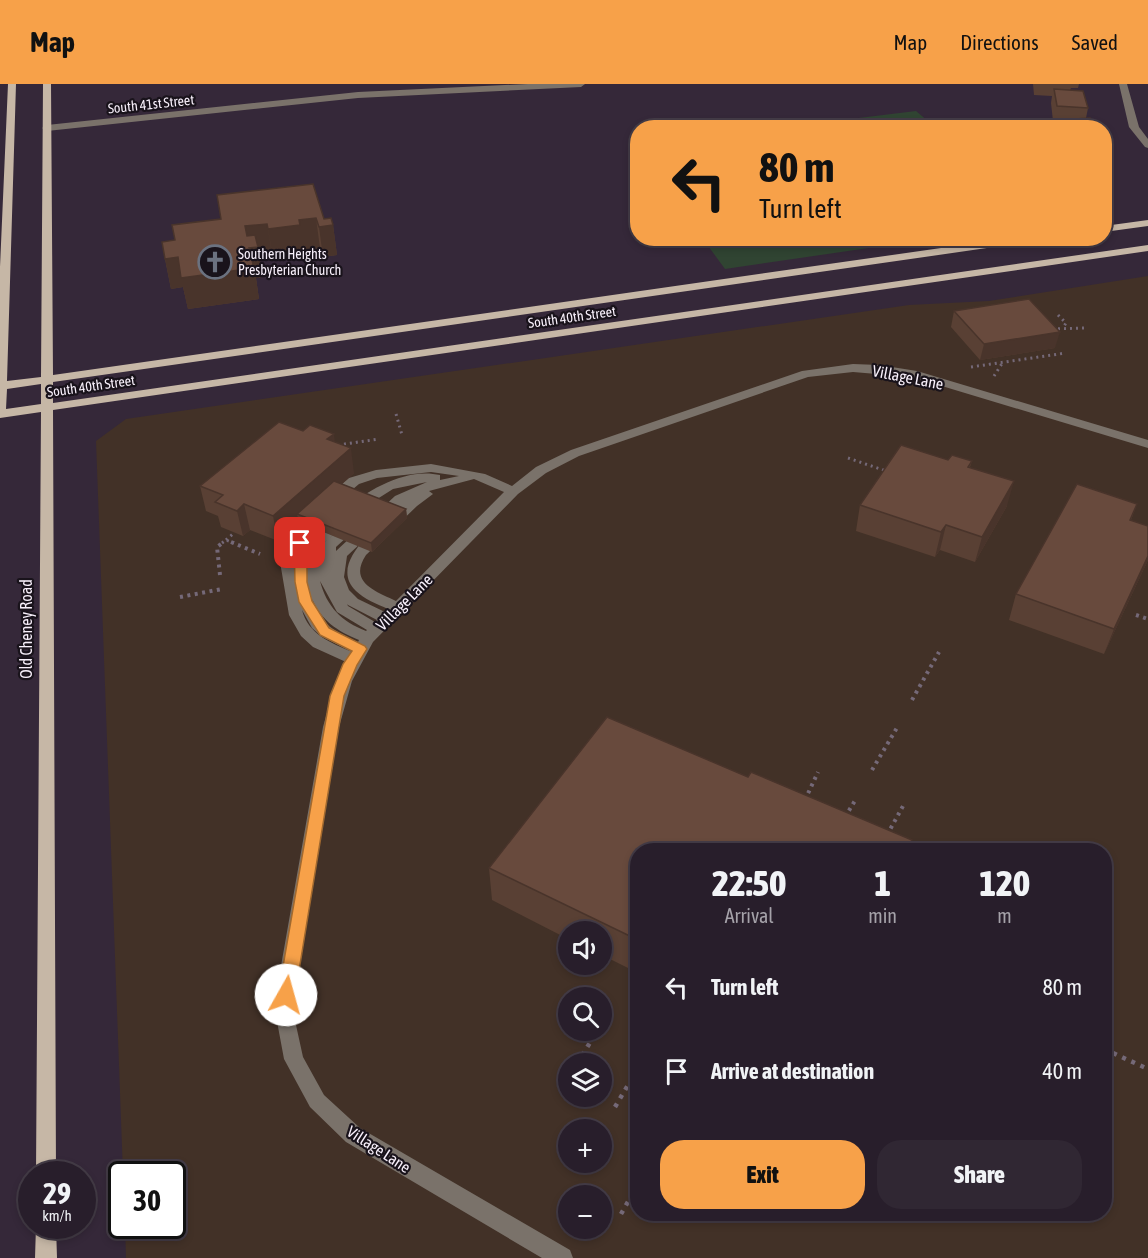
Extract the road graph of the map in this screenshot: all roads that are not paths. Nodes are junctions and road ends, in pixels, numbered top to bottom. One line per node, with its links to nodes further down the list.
1 (12, 84): 12 (main road)
2 (47, 84): 5 (main road, Old Cheney Road)
3 (580, 84): 5 (street, South 41st Street)
4 (1123, 84): 6 (street)
5 (47, 128): 11 (main road, Old Cheney Road)
6 (1148, 145)
7 (1148, 223): 8 (main road)
8 (1112, 228)
9 (980, 246): 11 (main road, South 40th Street)
10 (1148, 248): 13 (main road, South 40th Street)
11 (47, 379): 12 (main road, South 40th Street); 13 (main road, Old Cheney Road)
12 (0, 386): 14 (main road)
13 (47, 407): 14 (main road, South 40th Street); 20 (main road, Old Cheney Road)
14 (0, 414)
15 (1148, 444): 17 (street, Village Lane)
16 (480, 477): 17 (street); 18 (street); 19 (street); 19 (street); 19 (street)
17 (513, 491): 18 (street, Village Lane)
18 (397, 608): 19 (street, Village Lane)
19 (369, 639): 23 (street, Village Lane)
20 (46, 1161)
21 (46, 1239): 22 (main road)
22 (46, 1258)
23 (562, 1258)

